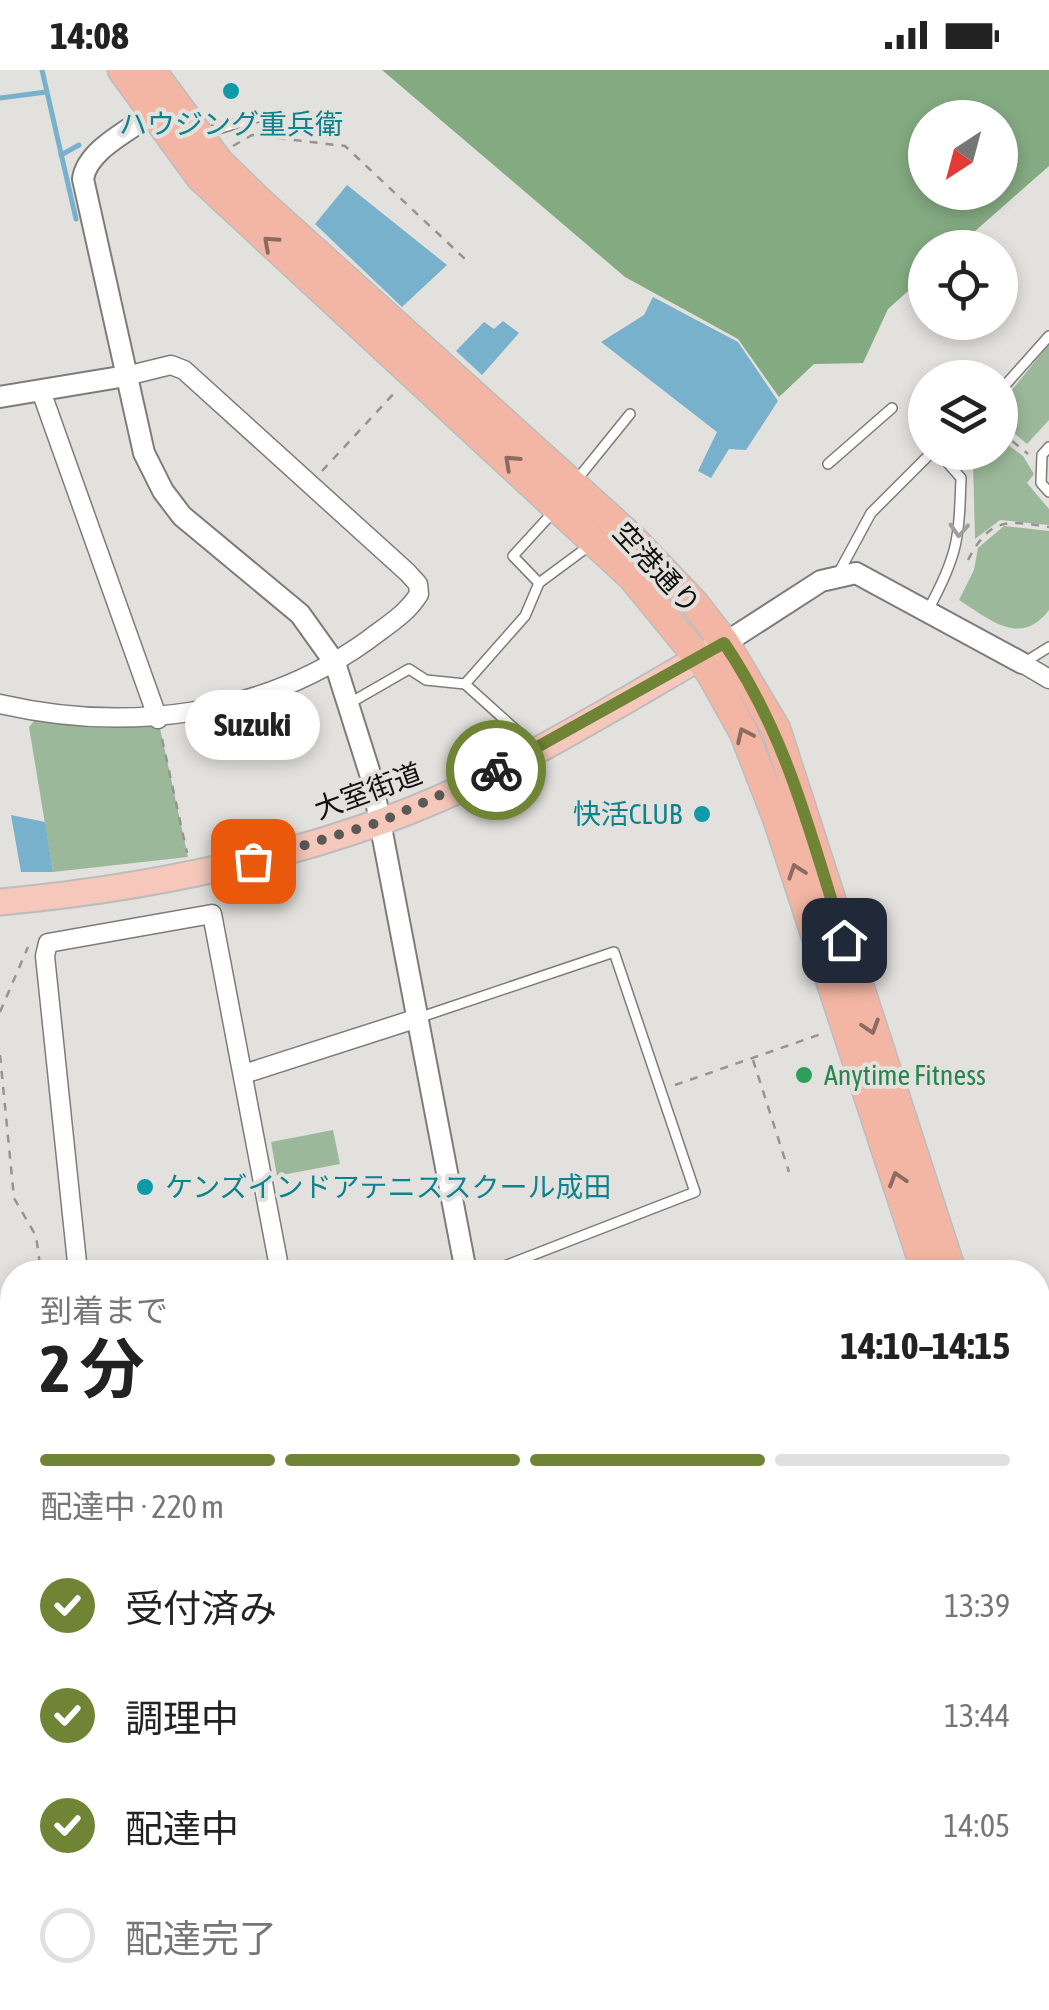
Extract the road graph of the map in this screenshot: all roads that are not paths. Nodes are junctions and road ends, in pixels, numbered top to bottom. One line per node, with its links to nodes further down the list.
1 (122, 70): 3 (highway, 空港通り)
2 (151, 70): 5 (highway, 空港通り)
3 (151, 114): 8 (street); 18 (highway, 空港通り, one-way to 3)
4 (261, 116): 5 (lane)
5 (206, 146): 18 (highway, 空港通り)
6 (1049, 336): 7 (lane)
7 (1018, 370)
8 (126, 376): 9 (street); 25 (street); 25 (street)
9 (42, 391): 10 (street); 31 (street)
10 (0, 397)
11 (892, 408): 14 (lane)
12 (630, 414): 18 (lane)
13 (1049, 448): 17 (lane)
14 (828, 464)
15 (920, 470): 20 (lane)
16 (953, 470): 22 (lane, one-way to 22)
17 (1049, 492)
18 (566, 496): 19 (highway, 空港通り); 21 (lane); 24 (highway, 空港通り)
19 (595, 542): 21 (lane); 24 (highway, 空港通り)
20 (838, 574): 22 (street); 24 (street)
21 (539, 583): 28 (lane)
22 (928, 610): 26 (street)
23 (1049, 647): 26 (lane)
24 (712, 650): 32 (main road, 大室街道); 41 (highway, 空港通り, one-way to 24); 42 (highway, 空港通り, one-way to 42)
25 (335, 664): 30 (street); 31 (street)
26 (1022, 664): 27 (street)
27 (1049, 679)
28 (465, 684): 30 (lane); 32 (lane)
29 (0, 704): 31 (street)
30 (350, 704): 33 (street)
31 (158, 719)
32 (538, 750): 33 (main road, 大室街道)
33 (380, 822): 34 (main road, 大室街道); 35 (street)
34 (0, 902)
35 (418, 1018): 36 (street); 39 (street); 40 (lane)
36 (244, 1074): 37 (street); 38 (street)
37 (77, 1260)
38 (278, 1260)
39 (464, 1260)
40 (520, 1260)
41 (922, 1260)
42 (948, 1260)

